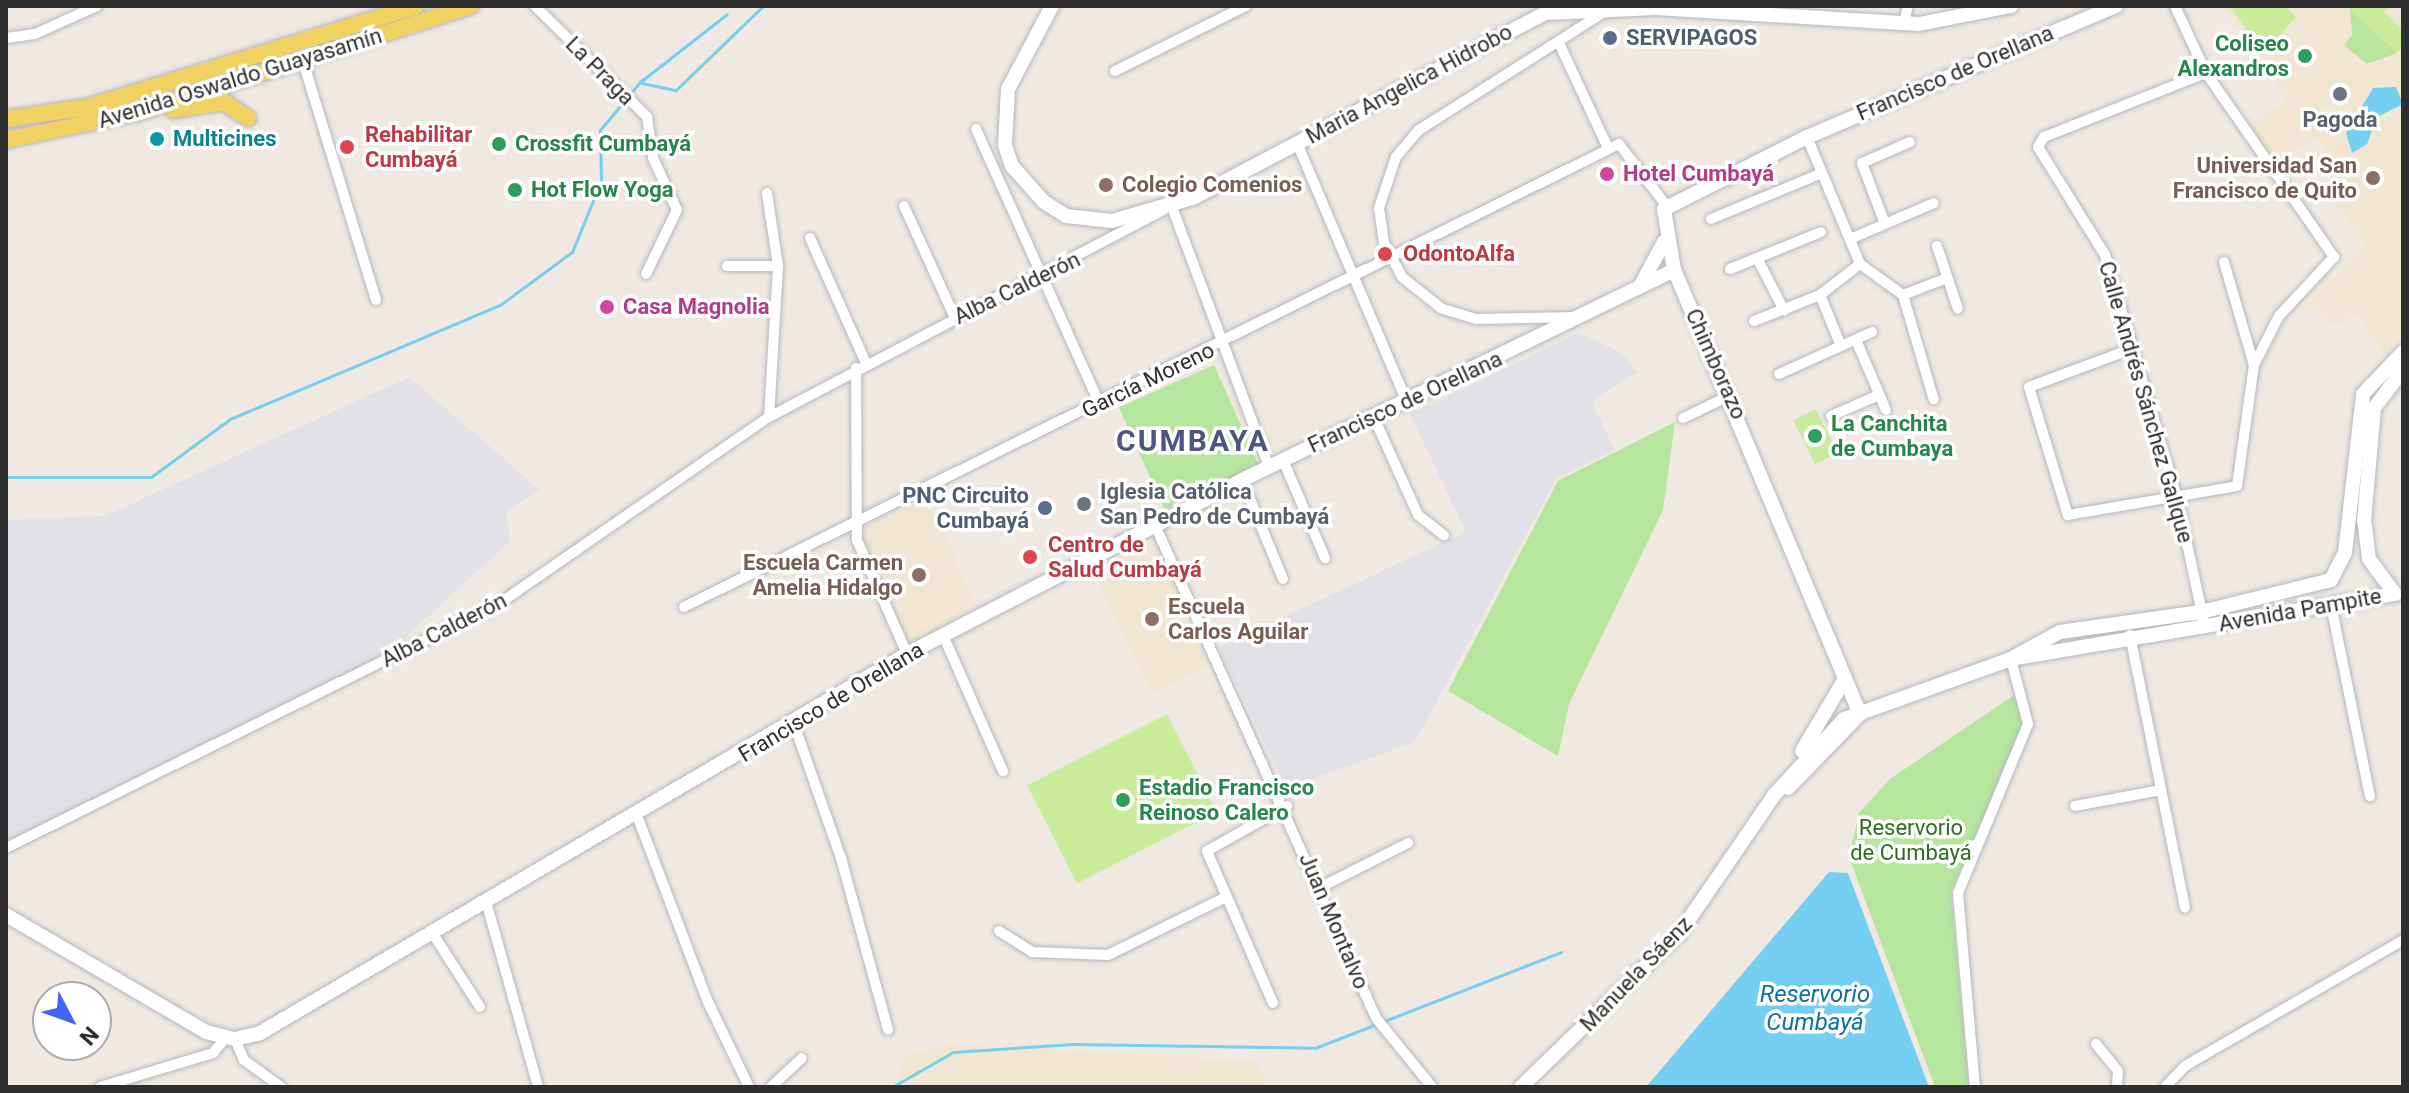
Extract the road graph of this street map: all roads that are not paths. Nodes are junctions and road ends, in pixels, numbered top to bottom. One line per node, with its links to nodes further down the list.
1 (97, 6): 17 (street)
2 (416, 6): 24 (main road, Avenida Oswaldo Guayasamín)
3 (471, 6): 19 (main road, Avenida Oswaldo Guayasamín)
4 (535, 6): 53 (street, La Praga)
5 (1052, 6): 36 (street, Maria Angelica Hidrobo)
6 (1246, 6): 15 (street)
7 (1908, 6): 16 (street)
8 (2011, 6): 16 (street, Maria Angelica Hidrobo)
9 (2116, 6): 26 (street, Francisco de Orellana)
10 (2175, 6): 21 (street)
11 (1567, 7): 13 (street, Maria Angelica Hidrobo); 14 (street, Maria Angelica Hidrobo)
12 (1653, 7): 13 (street, Maria Angelica Hidrobo); 16 (street, Maria Angelica Hidrobo)
13 (1610, 8): 18 (street)
14 (1545, 9): 29 (street, Maria Angelica Hidrobo)
15 (1228, 10): 20 (street)
16 (1904, 23)
17 (6, 38)
18 (1559, 43): 30 (street); 44 (street)
19 (302, 58): 22 (main road, Avenida Oswaldo Guayasamín); 59 (street)
20 (1115, 71)
21 (2206, 73): 69 (street, Calle Andrés Sánchez Gallque); 71 (street)
22 (140, 112): 23 (main road); 27 (main road, Avenida Oswaldo Guayasamín)
23 (248, 118)
24 (6, 119)
25 (976, 129): 54 (street)
26 (1807, 137): 31 (street); 34 (street, Francisco de Orellana)
27 (6, 140)
28 (1910, 142): 38 (street)
29 (1297, 143): 36 (street, Maria Angelica Hidrobo); 52 (street)
30 (1608, 148): 34 (street); 44 (street, García Moreno)
31 (1822, 173): 37 (street); 41 (street)
32 (767, 193): 48 (street)
33 (1934, 203): 38 (street)
34 (1666, 205): 42 (street, Chimborazo)
35 (904, 206): 63 (street)
36 (1169, 208): 54 (street, Alba Calderón); 67 (street)
37 (1711, 219)
38 (1885, 224): 41 (street)
39 (1821, 232): 45 (street)
40 (810, 238): 72 (street)
41 (1850, 239): 50 (street)
42 (1664, 242): 51 (street, Chimborazo); 56 (street)
43 (1937, 246): 55 (street)
44 (1391, 258): 52 (street, García Moreno); 62 (street)
45 (1757, 258): 49 (street); 61 (street)
46 (2224, 262): 71 (street)
47 (727, 266): 48 (street)
48 (778, 266): 82 (street)
49 (1730, 269)
50 (1863, 269): 57 (street); 58 (street)
51 (1674, 270): 56 (street, Francisco de Orellana); 75 (street, Chimborazo)
52 (1353, 273): 67 (street, García Moreno); 79 (street)
53 (646, 274)
54 (1043, 276): 63 (street, Alba Calderón); 78 (street)
55 (1947, 278): 58 (street); 60 (street)
56 (1630, 294): 62 (street, Francisco de Orellana)
57 (1820, 295): 61 (street); 68 (street)
58 (1903, 295): 77 (street)
59 (376, 300)
60 (1958, 309)
61 (1784, 310): 64 (street)
62 (1581, 317): 79 (street, Francisco de Orellana)
63 (955, 318): 72 (street, Alba Calderón)
64 (1754, 321)
65 (1872, 332): 66 (street)
66 (1856, 340): 68 (street); 76 (street)
67 (1223, 343): 78 (street, García Moreno); 85 (street)
68 (1841, 346): 74 (street)
69 (2134, 348): 87 (street, Calle Andrés Sánchez Gallque); 87 (street)
70 (2403, 352): 89 (street, Avenida Pampite)
71 (2254, 365): 87 (street)
72 (861, 366): 82 (street, Alba Calderón); 88 (street)
73 (2403, 370): 90 (street, Avenida Pampite)
74 (1779, 374)
75 (1731, 395): 83 (street); 105 (street, Chimborazo)
76 (1879, 395): 80 (street); 81 (street)
77 (1934, 400)
78 (1099, 403): 88 (street, García Moreno)
79 (1408, 405): 84 (street, Francisco de Orellana)
80 (1886, 410)
81 (1831, 416)
82 (769, 417): 117 (street, Alba Calderón)
83 (1683, 418)
84 (1375, 420): 85 (street, Francisco de Orellana); 92 (street)
85 (1276, 463): 86 (street, Francisco de Orellana); 93 (street)
86 (1242, 480): 91 (street, Francisco de Orellana); 94 (street)
87 (2178, 501): 99 (street, Calle Andrés Sánchez Gallque)
88 (859, 520): 98 (street, García Moreno); 103 (street)
89 (2347, 521): 90 (street); 95 (street, Avenida Pampite)
90 (2364, 521): 96 (street, Avenida Pampite)
91 (1155, 525): 101 (street, Francisco de Orellana); 112 (street, Juan Montalvo)
92 (1444, 535)
93 (1325, 558)
94 (1283, 579)
95 (2323, 584): 97 (street); 99 (street, Avenida Pampite)
96 (2399, 593): 97 (street, Avenida Pampite)
97 (2331, 605): 99 (street, Avenida Pampite); 111 (street)
98 (684, 607)
99 (2203, 619): 100 (street, Avenida Pampite); 102 (street, Avenida Pampite)
100 (2128, 621): 102 (street); 104 (street, Avenida Pampite)
101 (943, 635): 103 (street, Francisco de Orellana); 108 (street)
102 (2130, 641): 104 (street, Avenida Pampite); 109 (street)
103 (907, 654): 107 (street, Francisco de Orellana)
104 (2011, 659): 106 (street, Avenida Pampite); 139 (street)
105 (1845, 679): 106 (street, Chimborazo); 110 (street)
106 (1860, 714): 110 (street, Manuela Sáenz); 114 (street, Manuela Sáenz)
107 (794, 724): 115 (street, Francisco de Orellana); 128 (street)
108 (1003, 771)
109 (2161, 790): 113 (street); 121 (street)
110 (1775, 794): 114 (street, Manuela Sáenz)
111 (2370, 796)
112 (1287, 806): 118 (street, Juan Montalvo); 119 (street)
113 (2075, 806)
114 (1765, 811): 138 (street, Manuela Sáenz)
115 (638, 818): 120 (street, Francisco de Orellana); 135 (street)
116 (1408, 843): 118 (street)
117 (6, 848)
118 (1319, 888): 137 (street, Juan Montalvo)
119 (1226, 897): 123 (street); 126 (street)
120 (487, 905): 124 (street, Francisco de Orellana); 134 (street)
121 (2185, 907)
122 (6, 915): 129 (street)
123 (999, 931)
124 (435, 937): 127 (street); 129 (street, Francisco de Orellana)
125 (2403, 940): 141 (street)
126 (1273, 1003)
127 (480, 1007)
128 (888, 1030)
129 (230, 1038): 132 (street); 133 (street)
130 (2096, 1044): 140 (street)
131 (802, 1058): 136 (street)
132 (100, 1087)
133 (281, 1087)
134 (538, 1087)
135 (749, 1087)
136 (771, 1087)
137 (1432, 1087)
138 (1521, 1087)
139 (1975, 1087)
140 (2117, 1087)
141 (2165, 1087)

